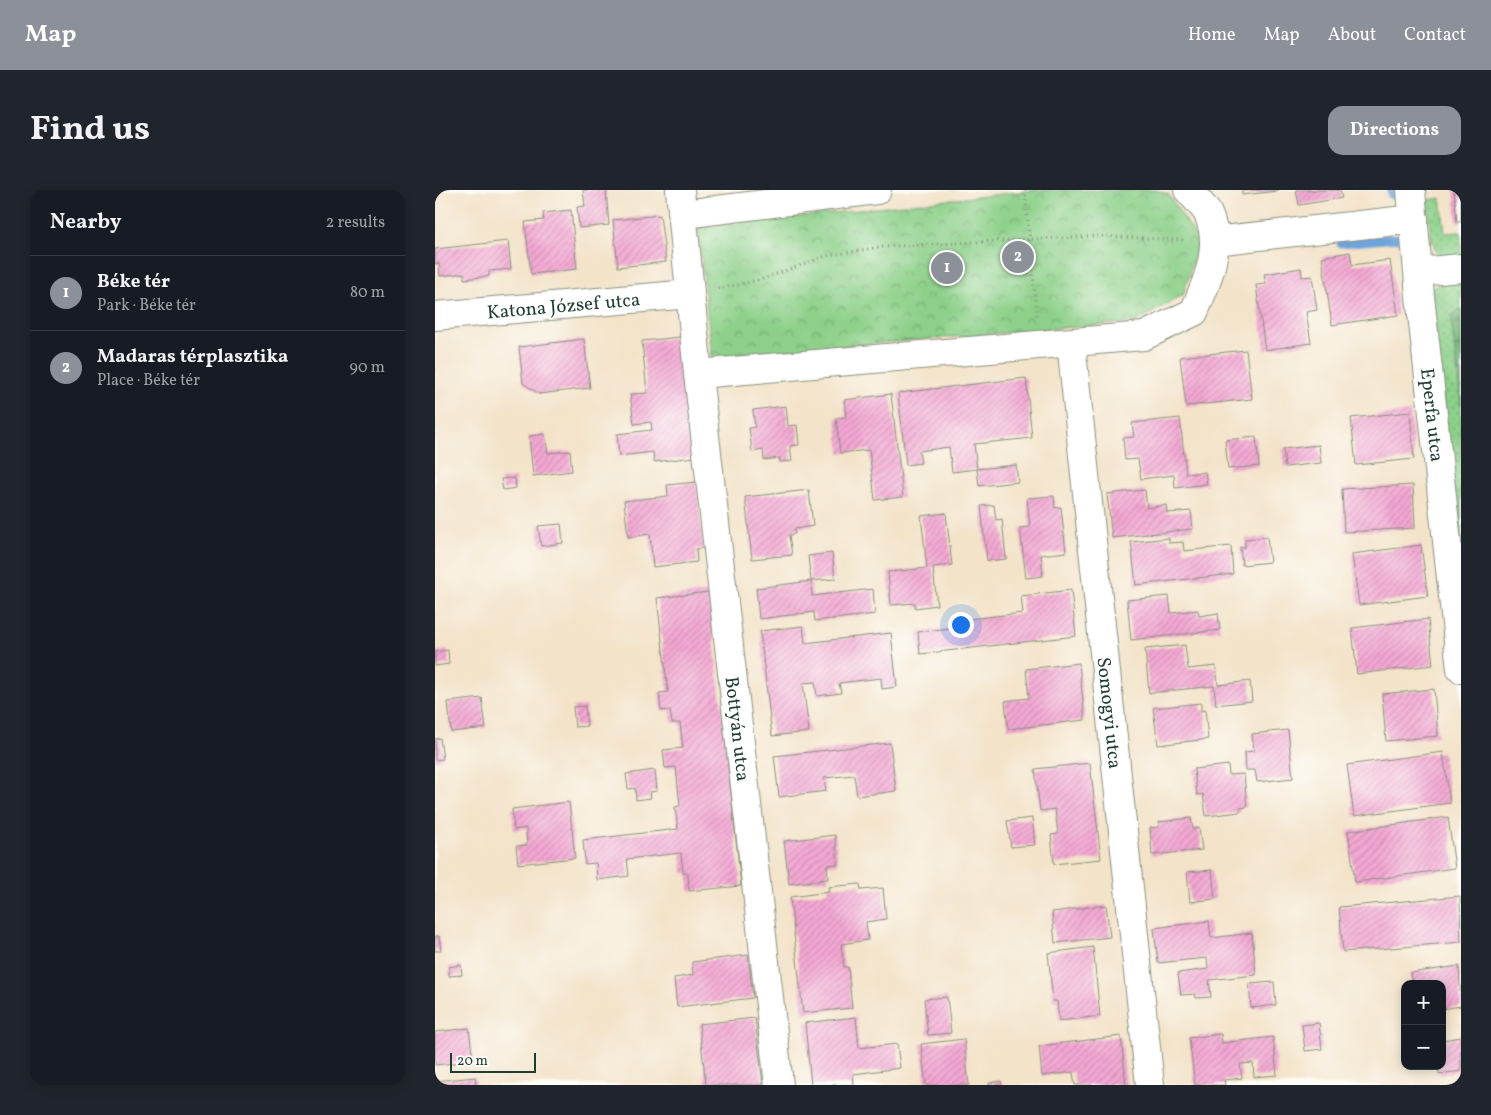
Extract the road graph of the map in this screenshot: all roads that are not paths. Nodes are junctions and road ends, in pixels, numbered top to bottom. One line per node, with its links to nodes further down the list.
1 (877, 190): 4 (street)
2 (1188, 190): 6 (street)
3 (1411, 190): 5 (street, Eperfa utca)
4 (682, 202): 9 (street, Bottyán utca)
5 (1414, 219): 6 (street); 8 (street, Eperfa utca)
6 (1214, 241): 11 (street)
7 (1461, 268): 8 (street)
8 (1418, 272): 13 (street, Eperfa utca)
9 (691, 294): 10 (street, Katona József utca); 12 (street, Bottyán utca)
10 (435, 316)
11 (1071, 343): 12 (street); 16 (street, Somogyi utca)
12 (698, 374): 15 (street, Bottyán utca)
13 (1458, 625): 14 (street, Eperfa utca)
14 (1461, 670)
15 (779, 1085)
16 (1150, 1085)

